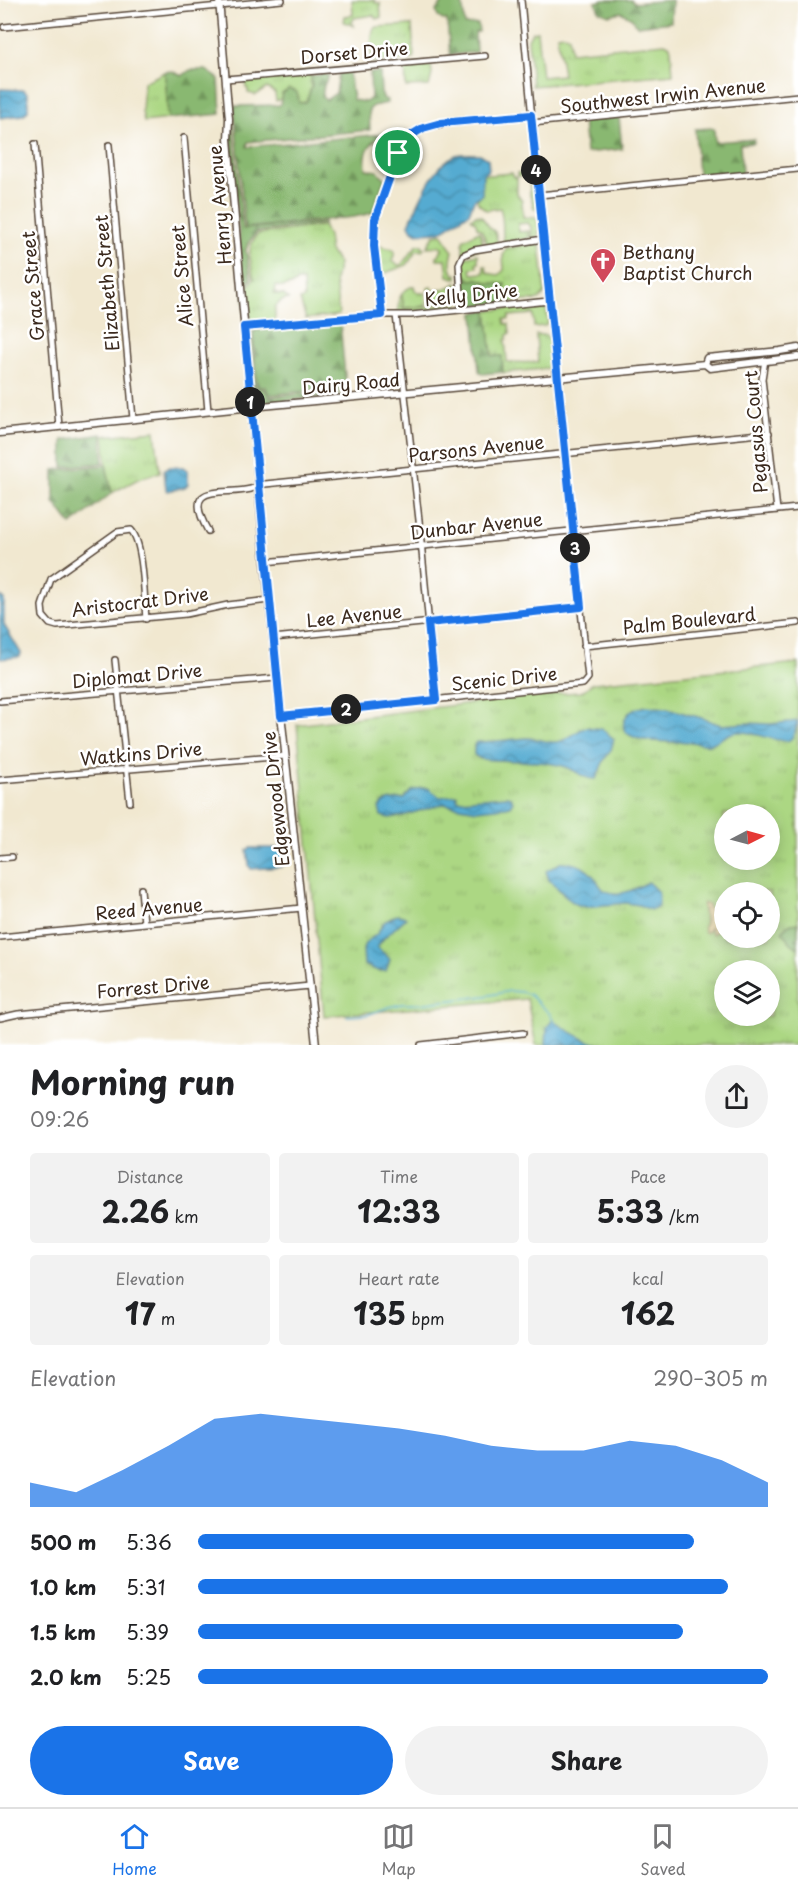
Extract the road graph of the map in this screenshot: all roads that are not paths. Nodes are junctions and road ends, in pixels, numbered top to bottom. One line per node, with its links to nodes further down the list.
1 (282, 0): 3 (street)
2 (521, 0): 8 (street)
3 (220, 3): 4 (street); 6 (street, Henry Avenue)
4 (4, 27)
5 (485, 56): 6 (street, Dorset Drive)
6 (226, 79): 20 (street, Henry Avenue)
7 (798, 96): 9 (street, Southwest Irwin Avenue)
8 (531, 115): 9 (street); 18 (street)
9 (532, 123): 14 (street)
10 (184, 138): 29 (street, Alice Street)
11 (35, 144): 31 (street, Grace Street)
12 (109, 144): 30 (street, Elizabeth Street)
13 (798, 169): 14 (street)
14 (539, 195): 15 (street)
15 (543, 239): 16 (street); 17 (street)
16 (549, 301): 17 (street, Kelly Drive); 26 (street)
17 (462, 309): 19 (street, Kelly Drive)
18 (382, 315): 19 (street, Kelly Drive); 20 (street, Kelly Drive)
19 (396, 315): 27 (street)
20 (244, 327): 28 (street, Henry Avenue)
21 (798, 348): 22 (street, Dairy Road)
22 (766, 352): 24 (street, Pegasus Court); 25 (street, Dairy Road)
23 (798, 357): 24 (street, Dairy Road)
24 (764, 362): 25 (street, Dairy Road); 32 (street, Pegasus Court)
25 (705, 364): 26 (street, Dairy Road)
26 (557, 378): 27 (street, Dairy Road); 34 (street)
27 (405, 392): 28 (street, Dairy Road); 35 (street)
28 (250, 407): 29 (street, Dairy Road); 36 (street, Edgewood Drive)
29 (208, 411): 30 (street, Dairy Road)
30 (133, 419): 31 (street, Dairy Road)
31 (59, 426): 33 (street, Dairy Road)
32 (769, 432): 34 (street, Parsons Avenue); 38 (street, Pegasus Court)
33 (0, 433)
34 (565, 453): 35 (street, Parsons Avenue); 40 (street)
35 (413, 469): 36 (street, Parsons Avenue); 41 (street)
36 (258, 486): 39 (street, Parsons Avenue); 42 (street, Edgewood Drive)
37 (798, 508): 38 (street, Dunbar Avenue)
38 (777, 510): 40 (street, Dunbar Avenue)
39 (208, 531)
40 (573, 531): 41 (street, Dunbar Avenue); 44 (street)
41 (421, 546): 42 (street, Dunbar Avenue); 46 (street)
42 (265, 562): 43 (street, Edgewood Drive)
43 (269, 600): 45 (street, Aristocrat Drive); 48 (street, Edgewood Drive)
44 (581, 607): 46 (street, Lee Avenue); 49 (street)
45 (146, 619): 45 (street, Aristocrat Drive)
46 (428, 623): 48 (street, Lee Avenue); 53 (street)
47 (798, 623): 49 (street, Palm Boulevard)
48 (273, 638): 51 (street, Edgewood Drive)
49 (584, 646): 53 (street, Scenic Drive)
50 (115, 660): 52 (street)
51 (277, 678): 52 (street, Diplomat Drive); 55 (street, Edgewood Drive)
52 (119, 692): 54 (street, Diplomat Drive); 57 (street)
53 (436, 700): 55 (street, Scenic Drive)
54 (0, 701)
55 (281, 716): 56 (street, Edgewood Drive)
56 (285, 756): 57 (street, Watkins Drive); 63 (street, Edgewood Drive)
57 (127, 769): 58 (street, Watkins Drive); 59 (street)
58 (0, 780)
59 (130, 802)
60 (12, 857): 61 (street)
61 (0, 858)
62 (141, 889): 64 (street)
63 (302, 908): 64 (street, Reed Avenue); 66 (street, Edgewood Drive)
64 (144, 923): 65 (street, Reed Avenue)
65 (0, 937)
66 (310, 986): 67 (street, Forrest Drive); 70 (street, Edgewood Drive)
67 (0, 1018)
68 (524, 1034): 69 (street)
69 (496, 1037): 72 (street); 73 (street)
70 (316, 1045)
71 (421, 1045): 72 (street)
72 (427, 1045)
73 (496, 1045)

